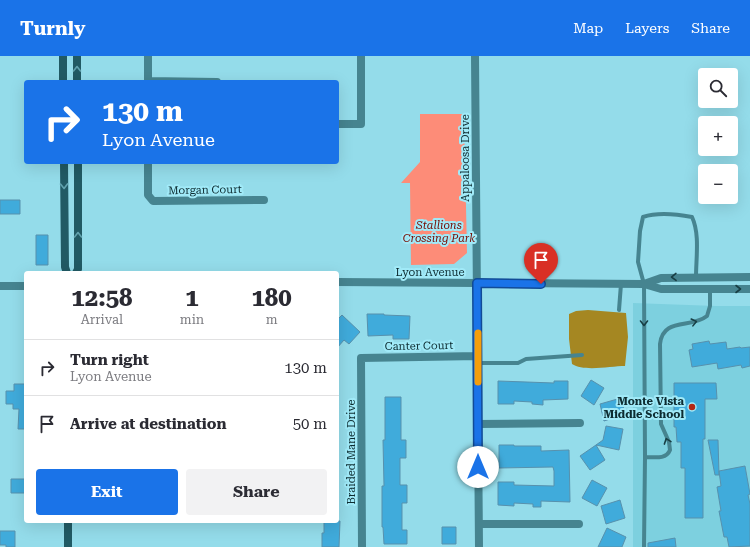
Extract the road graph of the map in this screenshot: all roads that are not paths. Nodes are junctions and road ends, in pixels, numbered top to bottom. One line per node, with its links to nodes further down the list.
1 (63, 56): 6 (main road)
2 (77, 56): 7 (main road, one-way to 2)
3 (148, 56): 8 (street)
4 (361, 56): 9 (street)
5 (475, 56): 19 (street, Appaloosa Drive)
6 (63, 80)
7 (77, 80)
8 (148, 80)
9 (339, 124)
10 (64, 164): 14 (main road, one-way to 14)
11 (78, 164): 15 (main road, one-way to 11)
12 (148, 164): 13 (street, Morgan Court)
13 (264, 200)
14 (66, 271)
15 (77, 271)
16 (696, 277): 17 (street, Lyon Avenue); 21 (street, Lyon Avenue, one-way to 21); 21 (lane)
17 (750, 277)
18 (339, 282): 19 (street, Lyon Avenue)
19 (477, 283): 20 (street, Lyon Avenue); 29 (street, Appaloosa Drive)
20 (621, 284): 21 (street, Lyon Avenue); 26 (lane)
21 (644, 284): 24 (street, Lyon Avenue); 32 (lane, one-way to 32)
22 (0, 286): 23 (street)
23 (24, 286)
24 (710, 289): 25 (street, Lyon Avenue, one-way to 25); 32 (lane, one-way to 24)
25 (750, 289)
26 (620, 310)
27 (582, 355): 29 (lane)
28 (361, 358): 29 (street, Canter Court); 37 (street, Braided Mane Drive)
29 (478, 359): 31 (street, Appaloosa Drive)
30 (580, 423): 31 (street)
31 (478, 424): 34 (street, Appaloosa Drive)
32 (644, 457): 39 (lane)
33 (68, 523): 36 (main road)
34 (479, 524): 35 (street); 38 (street, Appaloosa Drive)
35 (579, 524)
36 (68, 547)
37 (362, 547)
38 (479, 547)
39 (644, 547)

